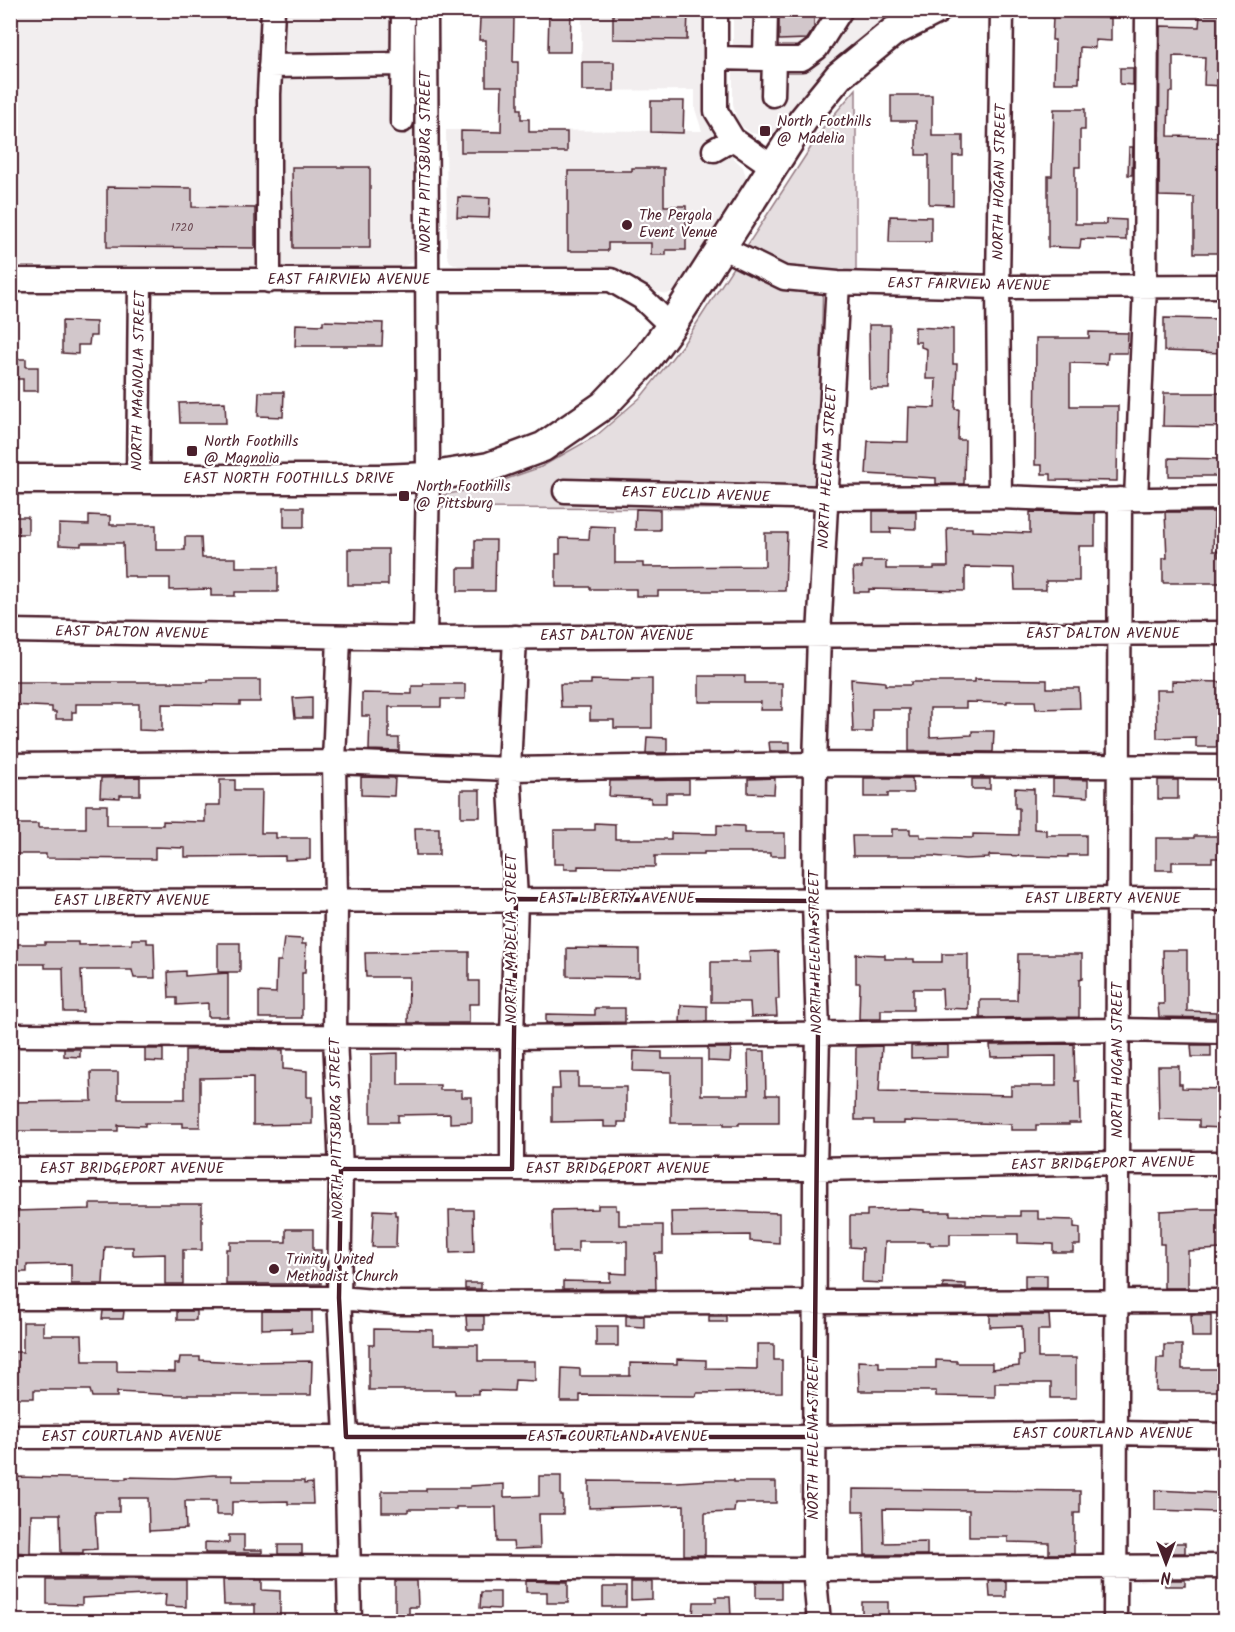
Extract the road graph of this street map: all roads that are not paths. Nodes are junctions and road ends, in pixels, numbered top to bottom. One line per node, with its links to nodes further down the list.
1 (273, 10): 13 (street)
2 (404, 10): 12 (street)
3 (426, 10): 21 (street, NORTH PITTSBURG STREET)
4 (716, 10): 10 (street)
5 (766, 10): 11 (street)
6 (841, 10): 11 (street)
7 (936, 10): 18 (main road, EAST NORTH FOOTHILLS DRIVE)
8 (1002, 10): 27 (street, NORTH HOGAN STREET)
9 (1147, 10): 25 (street, NORTH HOGAN STREET)
10 (716, 58): 11 (street); 16 (street)
11 (770, 59): 14 (street)
12 (403, 64): 13 (street); 15 (street)
13 (270, 66): 23 (street)
14 (773, 95)
15 (402, 121)
16 (734, 139): 17 (street); 18 (street)
17 (714, 150)
18 (773, 166): 19 (main road, EAST NORTH FOOTHILLS DRIVE)
19 (721, 248): 24 (street, EAST FAIRVIEW AVENUE); 28 (main road, EAST NORTH FOOTHILLS DRIVE)
20 (10, 280): 22 (street, EAST FAIRVIEW AVENUE)
21 (427, 280): 23 (street, EAST FAIRVIEW AVENUE); 28 (street, EAST FAIRVIEW AVENUE); 29 (street, NORTH PITTSBURG STREET)
22 (140, 281): 23 (street, EAST FAIRVIEW AVENUE); 31 (street, NORTH MAGNOLIA STREET)
23 (269, 281)
24 (838, 283): 27 (street, EAST FAIRVIEW AVENUE); 34 (street, NORTH HELENA STREET)
25 (1145, 286): 26 (street, EAST FAIRVIEW AVENUE); 27 (street, EAST FAIRVIEW AVENUE); 36 (street, NORTH HOGAN STREET)
26 (1224, 286)
27 (998, 287): 33 (street, NORTH HOGAN STREET)
28 (671, 326): 29 (main road, EAST NORTH FOOTHILLS DRIVE)
29 (428, 477): 31 (main road, EAST NORTH FOOTHILLS DRIVE); 43 (street, NORTH PITTSBURG STREET)
30 (10, 479): 31 (main road, EAST NORTH FOOTHILLS DRIVE)
31 (138, 480)
32 (565, 491): 34 (street, EAST EUCLID AVENUE)
33 (1000, 497): 34 (street, EAST EUCLID AVENUE); 36 (street, EAST EUCLID AVENUE)
34 (827, 498): 40 (street, NORTH HELENA STREET)
35 (1224, 498): 36 (street, EAST EUCLID AVENUE)
36 (1128, 499): 39 (street, NORTH HOGAN STREET)
37 (10, 631): 41 (street, EAST DALTON AVENUE)
38 (1224, 633): 39 (street, EAST DALTON AVENUE)
39 (1119, 634): 40 (street, EAST DALTON AVENUE); 47 (street, NORTH HOGAN STREET)
40 (819, 636): 42 (street, EAST DALTON AVENUE); 45 (street, NORTH HELENA STREET)
41 (339, 637): 43 (street, EAST DALTON AVENUE); 44 (street, NORTH PITTSBURG STREET)
42 (515, 637): 43 (street, EAST DALTON AVENUE); 49 (street, NORTH MADELIA STREET)
43 (425, 638)
44 (334, 762): 46 (street); 49 (street); 54 (street, NORTH PITTSBURG STREET)
45 (815, 764): 47 (street); 49 (street); 55 (street, NORTH HELENA STREET)
46 (10, 765)
47 (1119, 767): 48 (street); 51 (street, NORTH HOGAN STREET)
48 (1224, 767)
49 (509, 769): 50 (street, NORTH MADELIA STREET)
50 (516, 899): 54 (street, EAST LIBERTY AVENUE); 55 (street, EAST LIBERTY AVENUE); 61 (street, NORTH MADELIA STREET)
51 (1118, 899): 52 (street, EAST LIBERTY AVENUE); 55 (street, EAST LIBERTY AVENUE); 56 (street, NORTH HOGAN STREET)
52 (1224, 899)
53 (10, 901): 54 (street, EAST LIBERTY AVENUE)
54 (336, 901): 60 (street, NORTH PITTSBURG STREET)
55 (814, 901): 58 (street, NORTH HELENA STREET)
56 (1118, 1030): 57 (street); 58 (street); 62 (street, NORTH HOGAN STREET)
57 (1224, 1032)
58 (818, 1034): 61 (street); 67 (street, NORTH HELENA STREET)
59 (10, 1035): 60 (street)
60 (335, 1037): 61 (street); 65 (street, NORTH PITTSBURG STREET)
61 (512, 1037): 66 (street, NORTH MADELIA STREET)
62 (1118, 1163): 63 (street, EAST BRIDGEPORT AVENUE); 67 (street, EAST BRIDGEPORT AVENUE); 70 (street, NORTH HOGAN STREET)
63 (1224, 1163)
64 (10, 1169): 65 (street, EAST BRIDGEPORT AVENUE)
65 (341, 1169): 66 (street, EAST BRIDGEPORT AVENUE); 69 (street, NORTH PITTSBURG STREET)
66 (512, 1169): 67 (street, EAST BRIDGEPORT AVENUE)
67 (815, 1169): 72 (street, NORTH HELENA STREET)
68 (10, 1298): 69 (street)
69 (339, 1298): 72 (street); 76 (street, NORTH PITTSBURG STREET)
70 (1117, 1301): 71 (street); 72 (street); 73 (street, NORTH HOGAN STREET)
71 (1224, 1301)
72 (816, 1302): 77 (street, NORTH HELENA STREET)
73 (1116, 1433): 74 (street, EAST COURTLAND AVENUE); 77 (street, EAST COURTLAND AVENUE); 79 (street, NORTH HOGAN STREET)
74 (1224, 1435)
75 (10, 1437): 76 (street, EAST COURTLAND AVENUE)
76 (346, 1437): 77 (street, EAST COURTLAND AVENUE); 81 (street, NORTH PITTSBURG STREET)
77 (814, 1437): 82 (street, NORTH HELENA STREET)
78 (10, 1566): 81 (street)
79 (1115, 1566): 80 (street); 82 (street); 85 (street, NORTH HOGAN STREET)
80 (1224, 1566)
81 (350, 1568): 82 (street); 83 (street, NORTH PITTSBURG STREET)
82 (814, 1569): 84 (street, NORTH HELENA STREET)
83 (350, 1622)
84 (819, 1622)
85 (1115, 1622)

